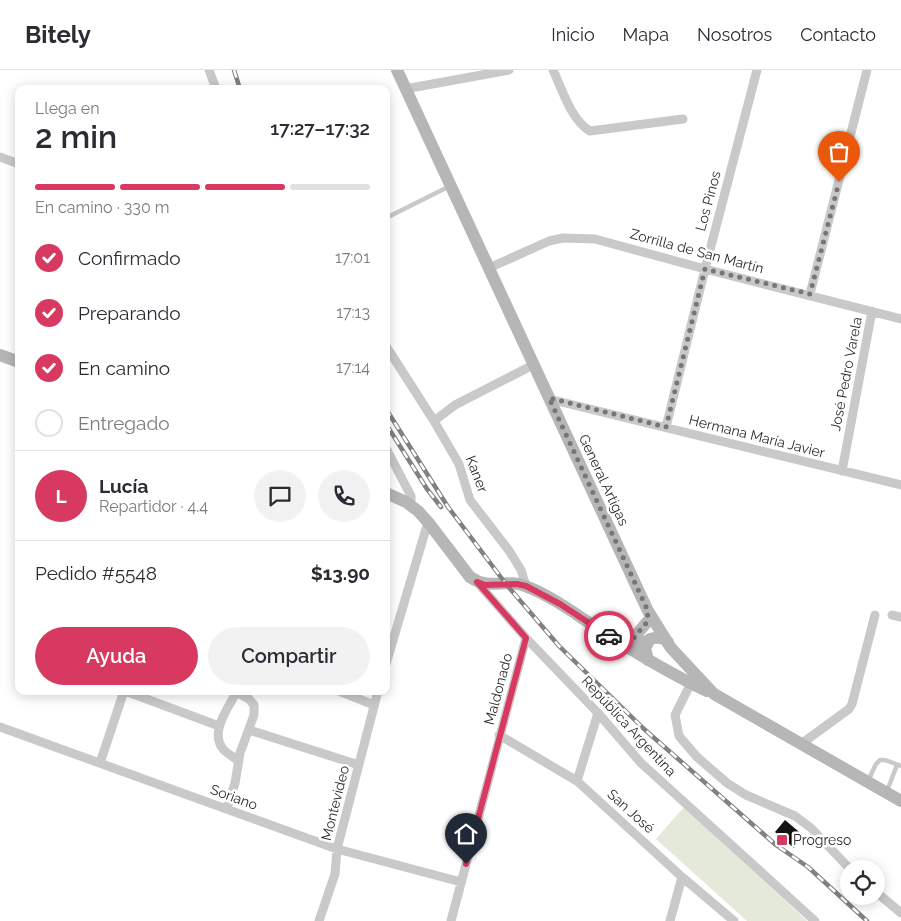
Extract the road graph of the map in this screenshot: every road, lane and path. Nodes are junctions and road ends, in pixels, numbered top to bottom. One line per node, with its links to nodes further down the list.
1 (209, 70): 7 (street)
2 (397, 70): 8 (street, General Artigas)
3 (509, 70): 8 (street)
4 (553, 70): 9 (street)
5 (757, 70): 15 (street, Los Pinos)
6 (868, 70): 16 (street)
7 (215, 85)
8 (405, 89): 12 (street, General Artigas)
9 (683, 119)
10 (0, 157): 11 (street)
11 (15, 163)
12 (450, 186): 13 (lane); 14 (street, General Artigas)
13 (390, 216)
14 (489, 268): 15 (street, Zorrilla de San Martín); 22 (street, General Artigas)
15 (705, 269): 16 (street, Zorrilla de San Martín); 25 (street, Los Pinos)
16 (810, 294): 17 (street, Zorrilla de San Martín)
17 (872, 311): 18 (street, Zorrilla de San Martín); 27 (street, José Pedro Varela)
18 (901, 319)
19 (390, 352): 24 (street, Kaner)
20 (0, 355): 21 (street)
21 (15, 361)
22 (533, 365): 23 (street, General Artigas); 24 (street)
23 (549, 398): 25 (street, Hermana María Javier); 35 (street, General Artigas)
24 (434, 421): 33 (street, Kaner)
25 (666, 427): 27 (street, Hermana María Javier)
26 (390, 456): 30 (street)
27 (842, 471): 28 (street, Hermana María Javier)
28 (901, 485)
29 (390, 496): 30 (street)
30 (411, 506): 31 (street)
31 (428, 522): 32 (street); 41 (street)
32 (477, 582): 33 (street); 36 (street, República Argentina)
33 (526, 586): 37 (street)
34 (875, 615): 57 (street)
35 (648, 616): 38 (street); 39 (street); 40 (street, General Artigas)
36 (526, 638): 52 (street, República Argentina); 56 (street, Maldonado)
37 (615, 639): 38 (street); 42 (street)
38 (632, 640): 39 (street)
39 (648, 640): 40 (street); 42 (street)
40 (669, 645): 42 (street); 44 (street, General Artigas)
41 (390, 650)
42 (651, 661): 43 (street)
43 (691, 684): 44 (street); 68 (street)
44 (714, 694): 57 (street, General Artigas)
45 (123, 695): 59 (street)
46 (135, 695): 53 (street)
47 (235, 695): 53 (street)
48 (242, 695): 55 (street)
49 (350, 695): 51 (street)
50 (377, 695): 51 (street, Montevideo)
51 (374, 705): 60 (street, Montevideo)
52 (598, 713): 62 (street); 77 (street, República Argentina)
53 (219, 726): 58 (street)
54 (0, 727): 59 (street, Soriano)
55 (249, 730): 58 (street); 60 (street)
56 (499, 735): 62 (street, San José); 70 (street, Maldonado)
57 (801, 744): 63 (street, General Artigas)
58 (239, 761): 66 (street)
59 (100, 763): 66 (street, Soriano)
60 (359, 765): 67 (street, Montevideo)
61 (899, 765): 63 (lane); 64 (lane)
62 (577, 781): 69 (street, San José)
63 (868, 782): 64 (street, General Artigas)
64 (887, 793): 65 (street, General Artigas)
65 (901, 802)
66 (227, 808): 67 (street, Soriano)
67 (337, 849): 70 (street, Soriano); 73 (street, Montevideo)
68 (841, 860)
69 (682, 877): 75 (street); 76 (street, San José)
70 (462, 882): 74 (street, Maldonado)
71 (885, 900): 72 (street)
72 (901, 913)
73 (319, 921)
74 (451, 921)
75 (670, 921)
76 (734, 921)
77 (815, 921)

